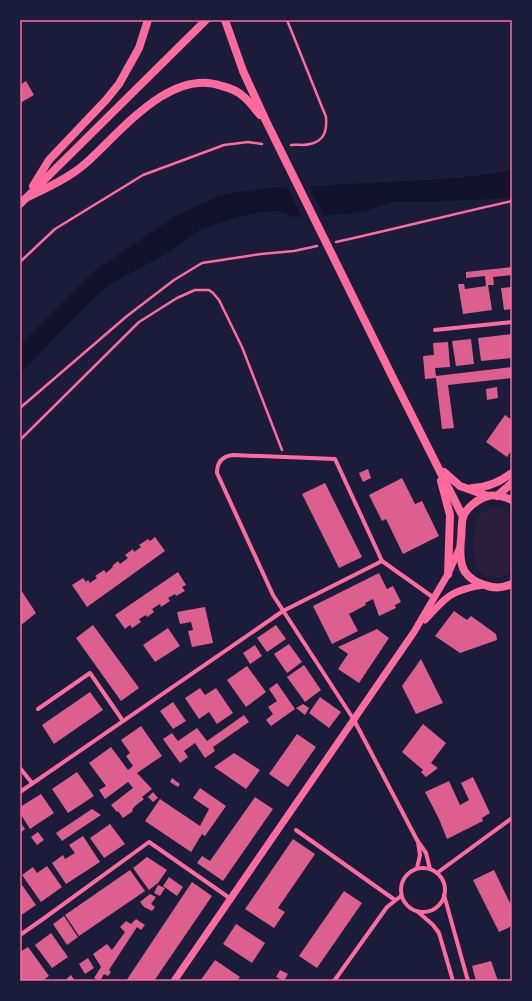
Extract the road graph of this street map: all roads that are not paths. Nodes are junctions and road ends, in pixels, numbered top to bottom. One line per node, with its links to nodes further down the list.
1 (148, 20): 5 (main road)
2 (206, 20): 5 (main road)
3 (225, 20): 4 (main road)
4 (266, 121): 5 (main road); 8 (main road)
5 (23, 201)
6 (512, 322): 7 (street)
7 (435, 330)
8 (434, 461): 11 (main road); 14 (main road); 17 (main road)
9 (512, 473): 11 (main road)
10 (512, 483): 12 (main road)
11 (466, 489): 12 (main road)
12 (493, 496): 13 (main road); 14 (main road)
13 (512, 500)
14 (463, 517): 15 (main road)
15 (460, 545): 17 (street); 19 (main road)
16 (382, 560): 22 (street); 23 (street); 23 (street)
17 (448, 574): 22 (street)
18 (512, 584): 20 (main road)
19 (483, 585): 20 (main road); 24 (street)
20 (499, 588): 21 (main road)
21 (512, 592)
22 (434, 598): 24 (street)
23 (283, 611): 26 (street); 27 (street)
24 (414, 632): 26 (street)
25 (38, 709): 27 (street)
26 (354, 720): 33 (street); 39 (street)
27 (123, 721): 29 (street)
28 (20, 768): 29 (street)
29 (32, 783): 30 (street)
30 (20, 792)
31 (512, 818): 36 (street)
32 (296, 830): 40 (street)
33 (417, 840): 34 (street); 35 (street)
34 (417, 868): 35 (street); 38 (street)
35 (430, 869): 36 (street)
36 (437, 873): 37 (street)
37 (444, 895): 41 (street); 46 (street)
38 (401, 896): 40 (street); 41 (street)
39 (230, 899): 42 (street); 43 (street)
40 (395, 900): 44 (street)
41 (416, 911): 45 (street)
42 (20, 935)
43 (174, 981)
44 (334, 981)
45 (453, 981)
46 (468, 981)

